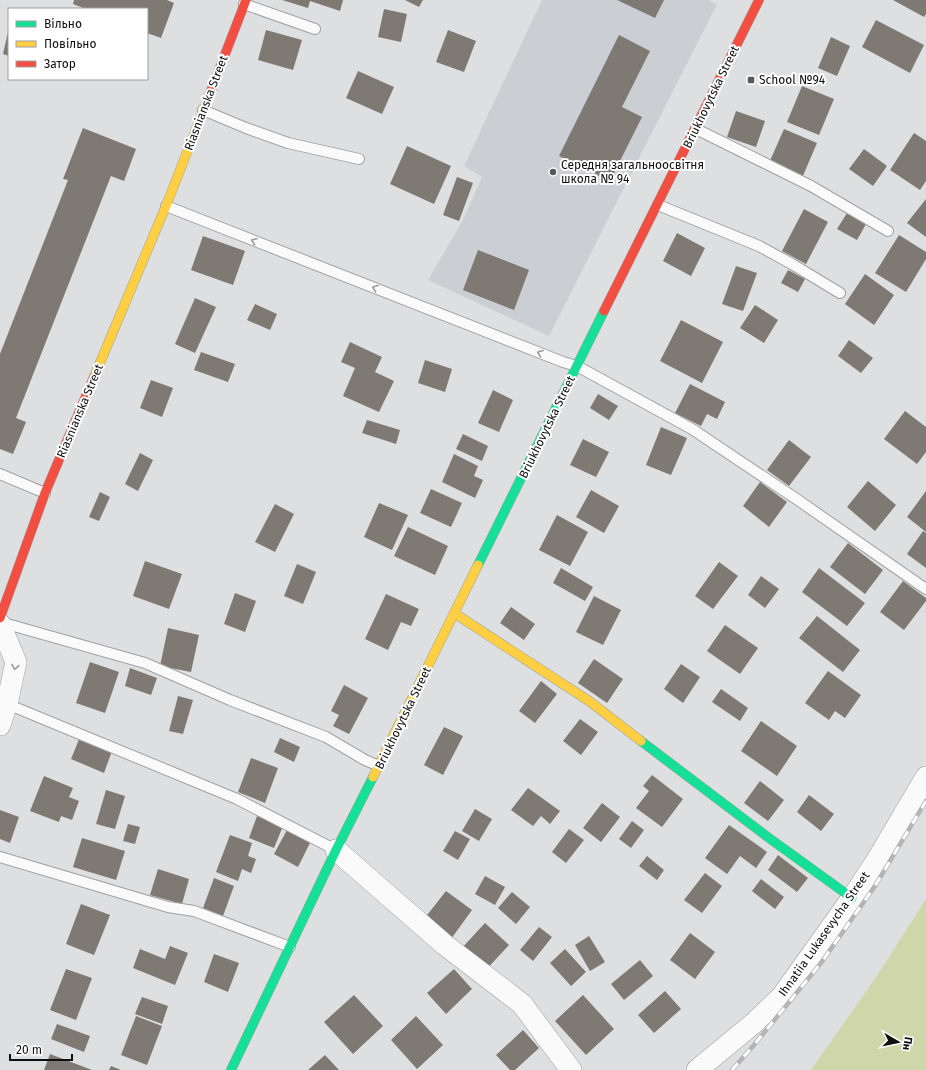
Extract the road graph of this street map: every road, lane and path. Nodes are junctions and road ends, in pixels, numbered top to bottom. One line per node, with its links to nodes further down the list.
1 (759, 0): 5 (main road, Briukhovytska Street)
2 (245, 2): 3 (lane); 4 (main road, Riasnianska Street)
3 (315, 29)
4 (203, 110): 6 (lane); 8 (main road, Riasnianska Street)
5 (696, 129): 7 (main road, Briukhovytska Street); 9 (lane)
6 (359, 160)
7 (658, 205): 10 (lane); 11 (main road, Briukhovytska Street)
8 (166, 206): 11 (lane, Briukhovytska Street, one-way to 8); 13 (main road, Riasnianska Street)
9 (888, 231)
10 (840, 293)
11 (577, 366): 14 (lane); 15 (main road, Briukhovytska Street)
12 (0, 474): 13 (lane)
13 (45, 493): 16 (main road, Riasnianska Street)
14 (926, 589)
15 (454, 613): 19 (main road, Briukhovytska Street); 23 (main road)
16 (1, 624): 17 (street, one-way to 17); 19 (lane)
17 (7, 704): 18 (street); 21 (lane)
18 (0, 725)
19 (379, 766): 21 (main road, Briukhovytska Street)
20 (926, 777): 23 (street, Ihnatiia Lukasevycha Street)
21 (336, 850): 24 (main road, Briukhovytska Street); 26 (street)
22 (0, 857): 24 (lane)
23 (852, 898): 27 (street, Ihnatiia Lukasevycha Street)
24 (290, 947): 25 (main road, Briukhovytska Street)
25 (230, 1070)
26 (570, 1070)
27 (697, 1070)

